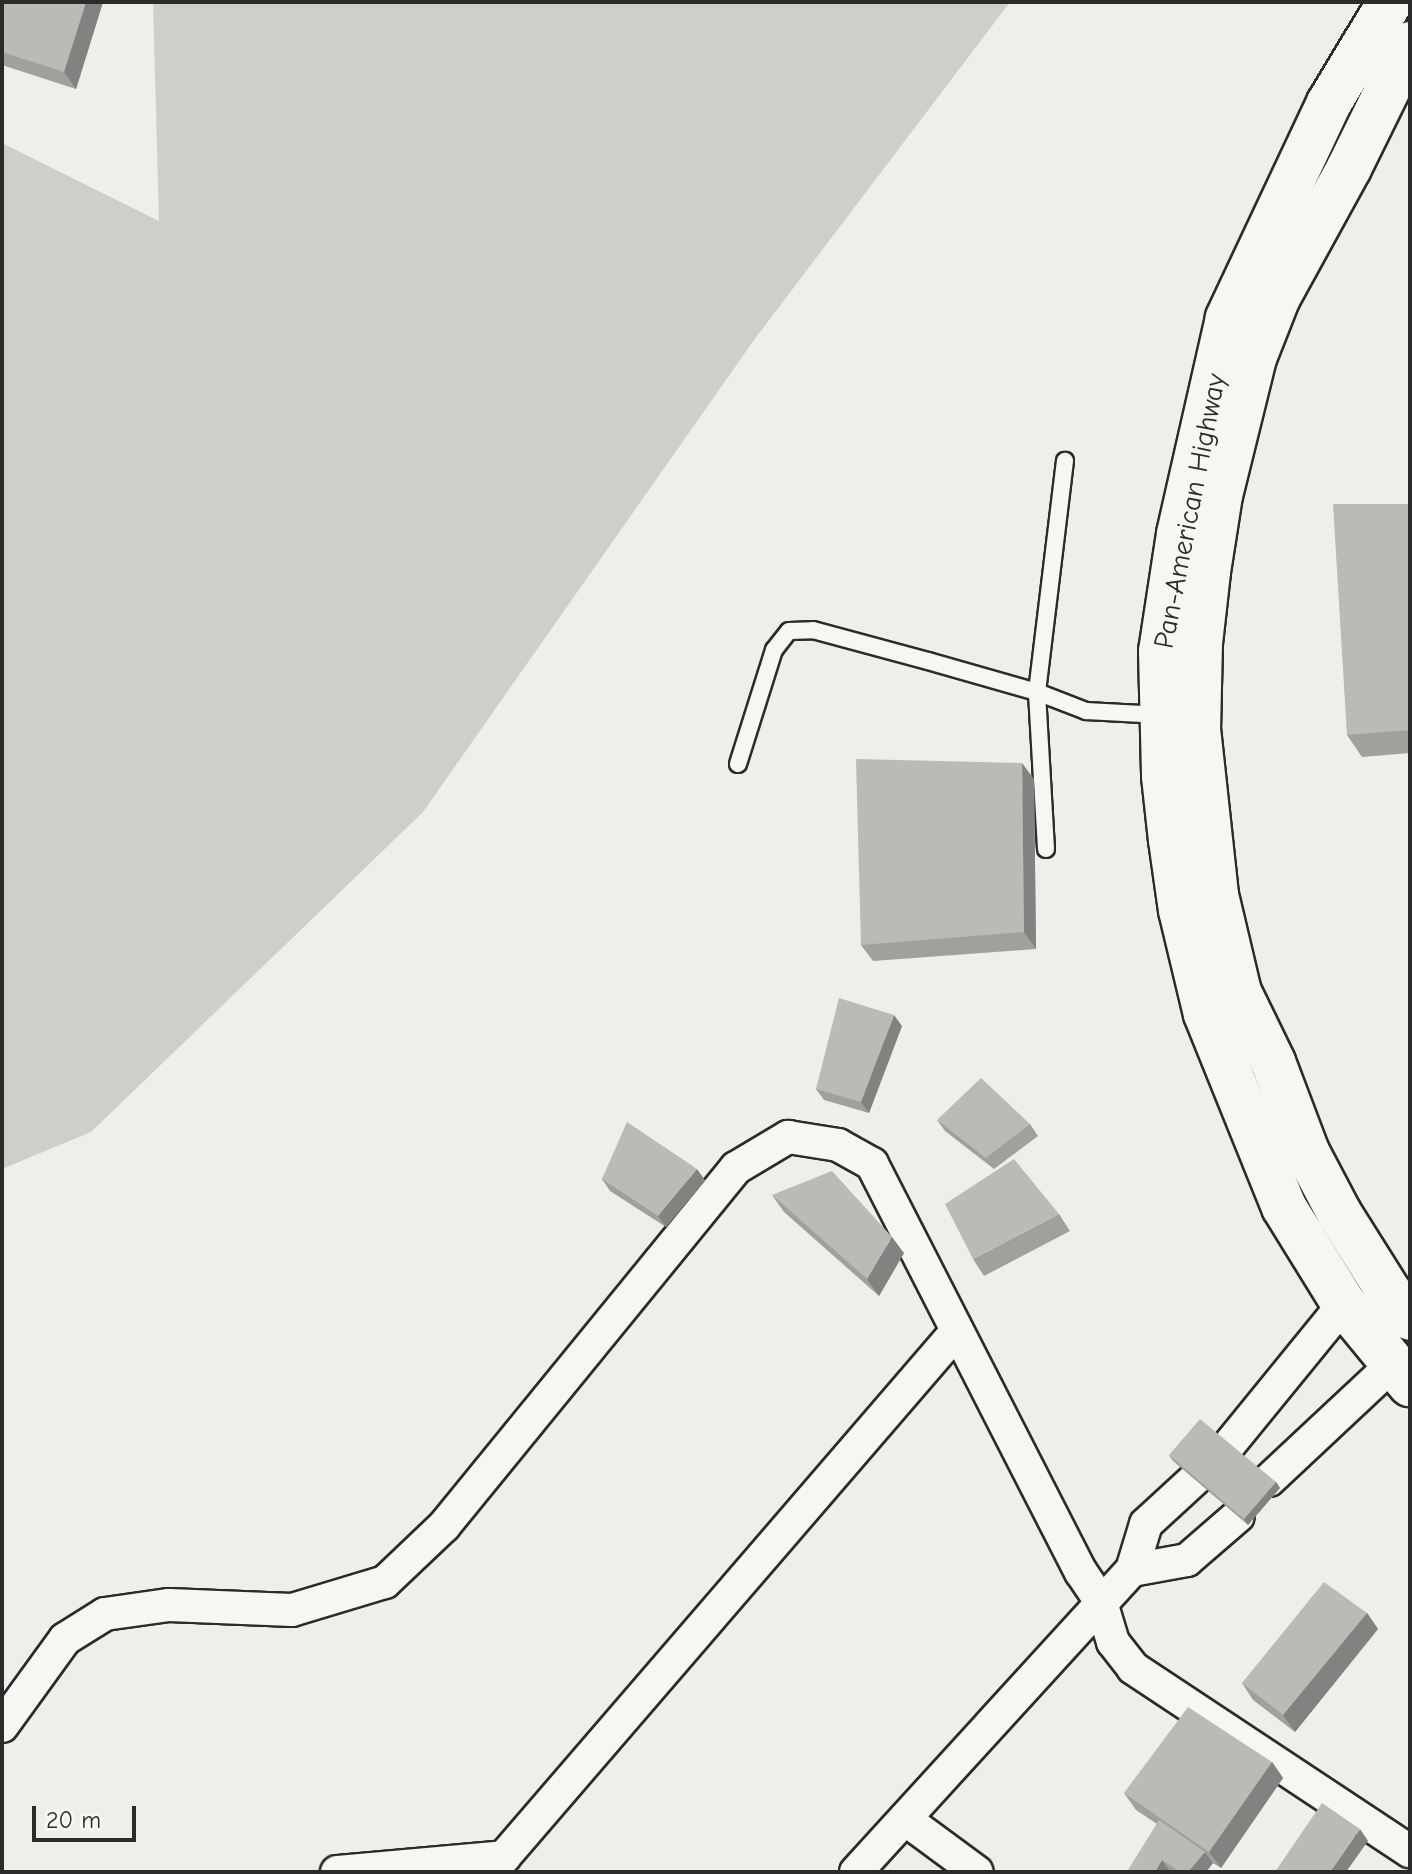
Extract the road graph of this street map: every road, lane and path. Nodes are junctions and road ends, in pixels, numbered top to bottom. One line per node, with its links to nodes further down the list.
1 (1390, 2): 5 (highway, Pan-American Highway)
2 (1410, 44): 9 (highway, Pan-American Highway)
3 (1065, 461): 4 (lane)
4 (1037, 692): 5 (lane); 6 (lane); 7 (lane)
5 (1163, 715): 8 (highway, Pan-American Highway)
6 (738, 764)
7 (1046, 849)
8 (1344, 1304): 11 (highway, Pan-American Highway); 12 (street)
9 (1410, 1318)
10 (957, 1331): 17 (street); 18 (street); 21 (street)
11 (1402, 1373): 14 (street)
12 (1229, 1445)
13 (1195, 1479): 16 (street)
14 (1269, 1480)
15 (1238, 1516): 16 (street)
16 (1132, 1570): 17 (street)
17 (1101, 1602): 19 (street); 20 (street)
18 (2, 1726)
19 (905, 1819): 23 (street); 24 (street)
20 (1410, 1851)
21 (498, 1865): 22 (street)
22 (337, 1872)
23 (856, 1872)
24 (977, 1872)

